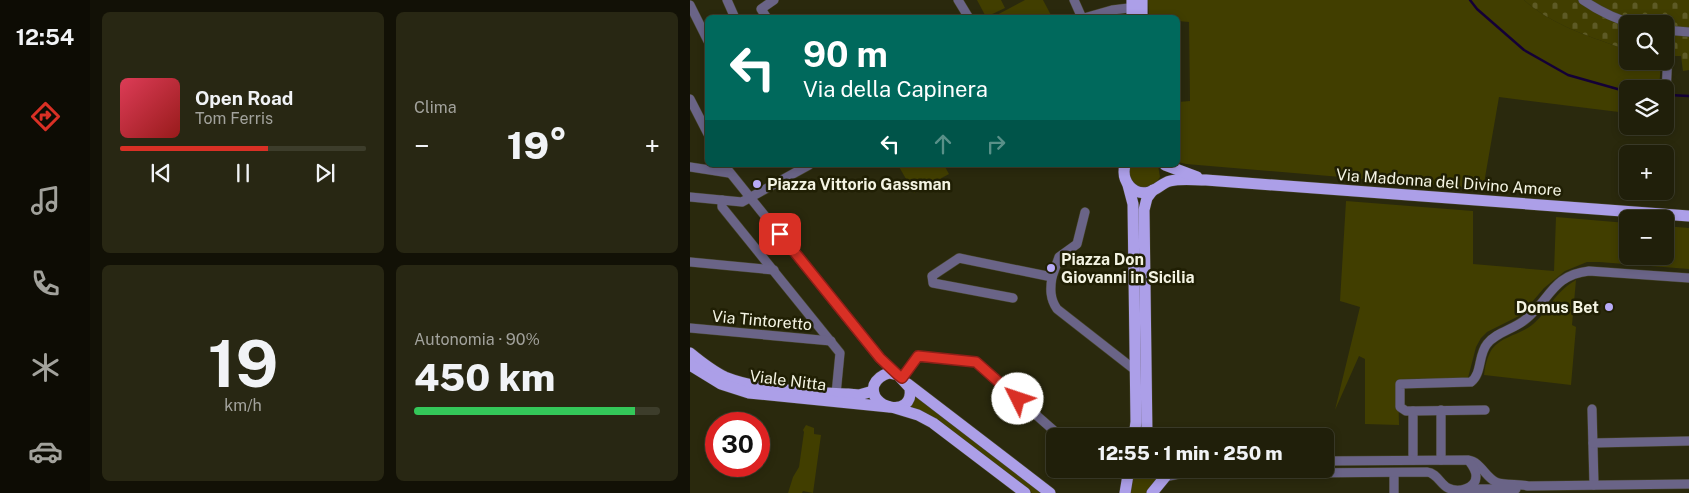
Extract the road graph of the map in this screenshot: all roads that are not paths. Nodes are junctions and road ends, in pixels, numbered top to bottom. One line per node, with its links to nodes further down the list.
1 (726, 0): 8 (street)
2 (774, 0): 9 (street)
3 (958, 0): 10 (street)
4 (1074, 0): 11 (street)
5 (1583, 0): 13 (street)
6 (690, 5): 16 (street)
7 (1137, 8): 12 (street)
8 (734, 15)
9 (765, 15)
10 (967, 15)
11 (1082, 15)
12 (1094, 15)
13 (1619, 20)
14 (1674, 31): 15 (street)
15 (1689, 32)
16 (705, 35)
17 (690, 99): 18 (street)
18 (705, 128)
19 (690, 167): 24 (street)
20 (806, 167): 29 (street)
21 (1126, 167): 26 (main road)
22 (1164, 167): 27 (main road)
23 (1170, 167): 25 (main road)
24 (727, 169): 29 (street)
25 (1206, 180): 27 (main road); 32 (main road, Via Madonna del Divino Amore)
26 (1128, 185): 27 (main road); 43 (main road)
27 (1156, 188): 55 (main road)
28 (690, 197): 30 (street)
29 (750, 197): 30 (street); 41 (street)
30 (722, 200): 34 (street)
31 (1085, 212): 35 (street)
32 (1689, 216)
33 (690, 262): 34 (street)
34 (774, 270): 39 (street)
35 (1052, 277): 37 (street); 43 (street)
36 (1689, 278): 52 (street)
37 (1013, 298)
38 (690, 328): 39 (street, Via Tintoretto)
39 (831, 341): 47 (street)
40 (690, 353): 47 (main road)
41 (880, 358): 44 (street); 45 (street)
42 (690, 365): 48 (main road, Viale Nitta)
43 (1135, 370): 54 (main road)
44 (880, 377): 45 (main road); 46 (main road)
45 (903, 379): 48 (main road); 53 (street); 71 (main road)
46 (873, 390): 47 (main road); 48 (main road)
47 (836, 394)
48 (892, 407): 70 (main road, Viale Nitta)
49 (1592, 409): 57 (street)
50 (1441, 410): 51 (street); 52 (street); 59 (street)
51 (1486, 410)
52 (1413, 411): 58 (street)
53 (1051, 428)
54 (1135, 428)
55 (1147, 428)
56 (1689, 441): 57 (street)
57 (1593, 443): 67 (street)
58 (1413, 460): 59 (street); 61 (street)
59 (1441, 460): 60 (street)
60 (1468, 460): 68 (street); 69 (street)
61 (1334, 462)
62 (1334, 473): 63 (street)
63 (1394, 473): 69 (street); 74 (street)
64 (1128, 478): 72 (main road)
65 (1162, 478): 73 (main road)
66 (1689, 484): 67 (street)
67 (1594, 485): 68 (street)
68 (1516, 488): 69 (street)
69 (1466, 489)
70 (1025, 493)
71 (1050, 493)
72 (1125, 493)
73 (1152, 493)
74 (1394, 493)

